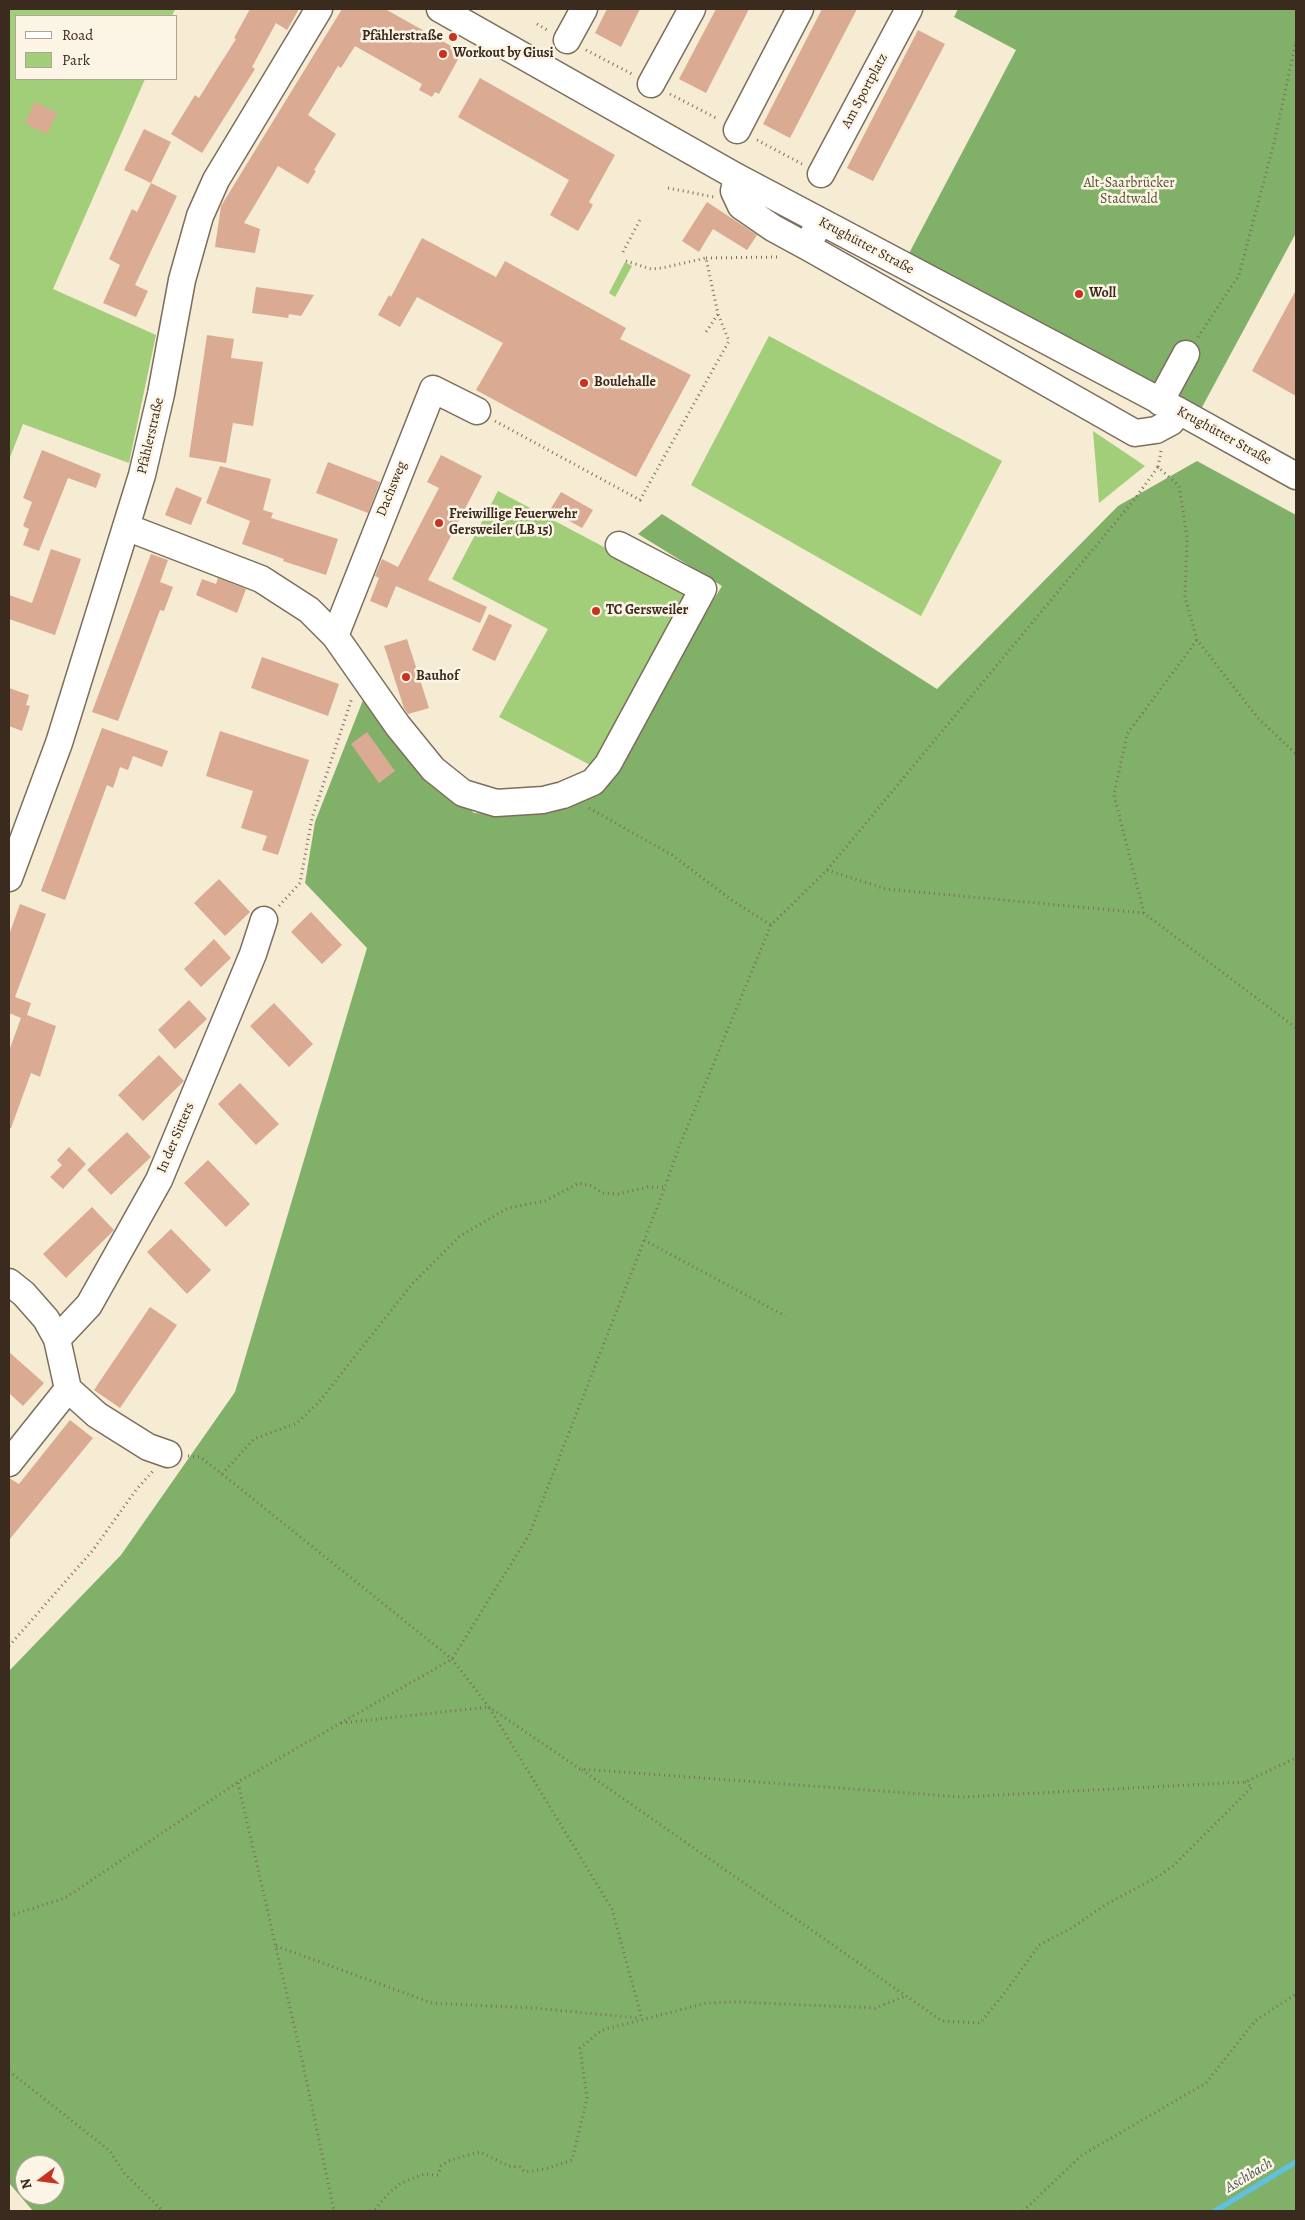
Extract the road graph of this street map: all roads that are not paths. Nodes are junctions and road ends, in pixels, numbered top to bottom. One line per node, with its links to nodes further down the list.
1 (318, 9): 18 (street, Pfählerstraße)
2 (440, 9): 11 (street, Krughütter Straße)
3 (584, 9): 7 (street)
4 (692, 9): 8 (street)
5 (800, 9): 9 (street)
6 (909, 9): 10 (street, Am Sportplatz)
7 (567, 40)
8 (651, 84)
9 (737, 130)
10 (821, 174)
11 (738, 190): 12 (street, Krughütter Straße); 13 (street)
12 (821, 222): 13 (street); 15 (street, Krughütter Straße)
13 (806, 246): 15 (street)
14 (1186, 354): 15 (street)
15 (1169, 406): 17 (street, Krughütter Straße)
16 (477, 411): 20 (street, Dachsweg)
17 (1296, 476)
18 (126, 527): 20 (street); 21 (street, Pfählerstraße)
19 (619, 545): 20 (street)
20 (335, 636)
21 (9, 878)
22 (264, 920): 24 (street, In der Sitters)
23 (9, 1282): 24 (street)
24 (57, 1339): 25 (street)
25 (68, 1389): 26 (street); 27 (street)
26 (168, 1454)
27 (9, 1463)

